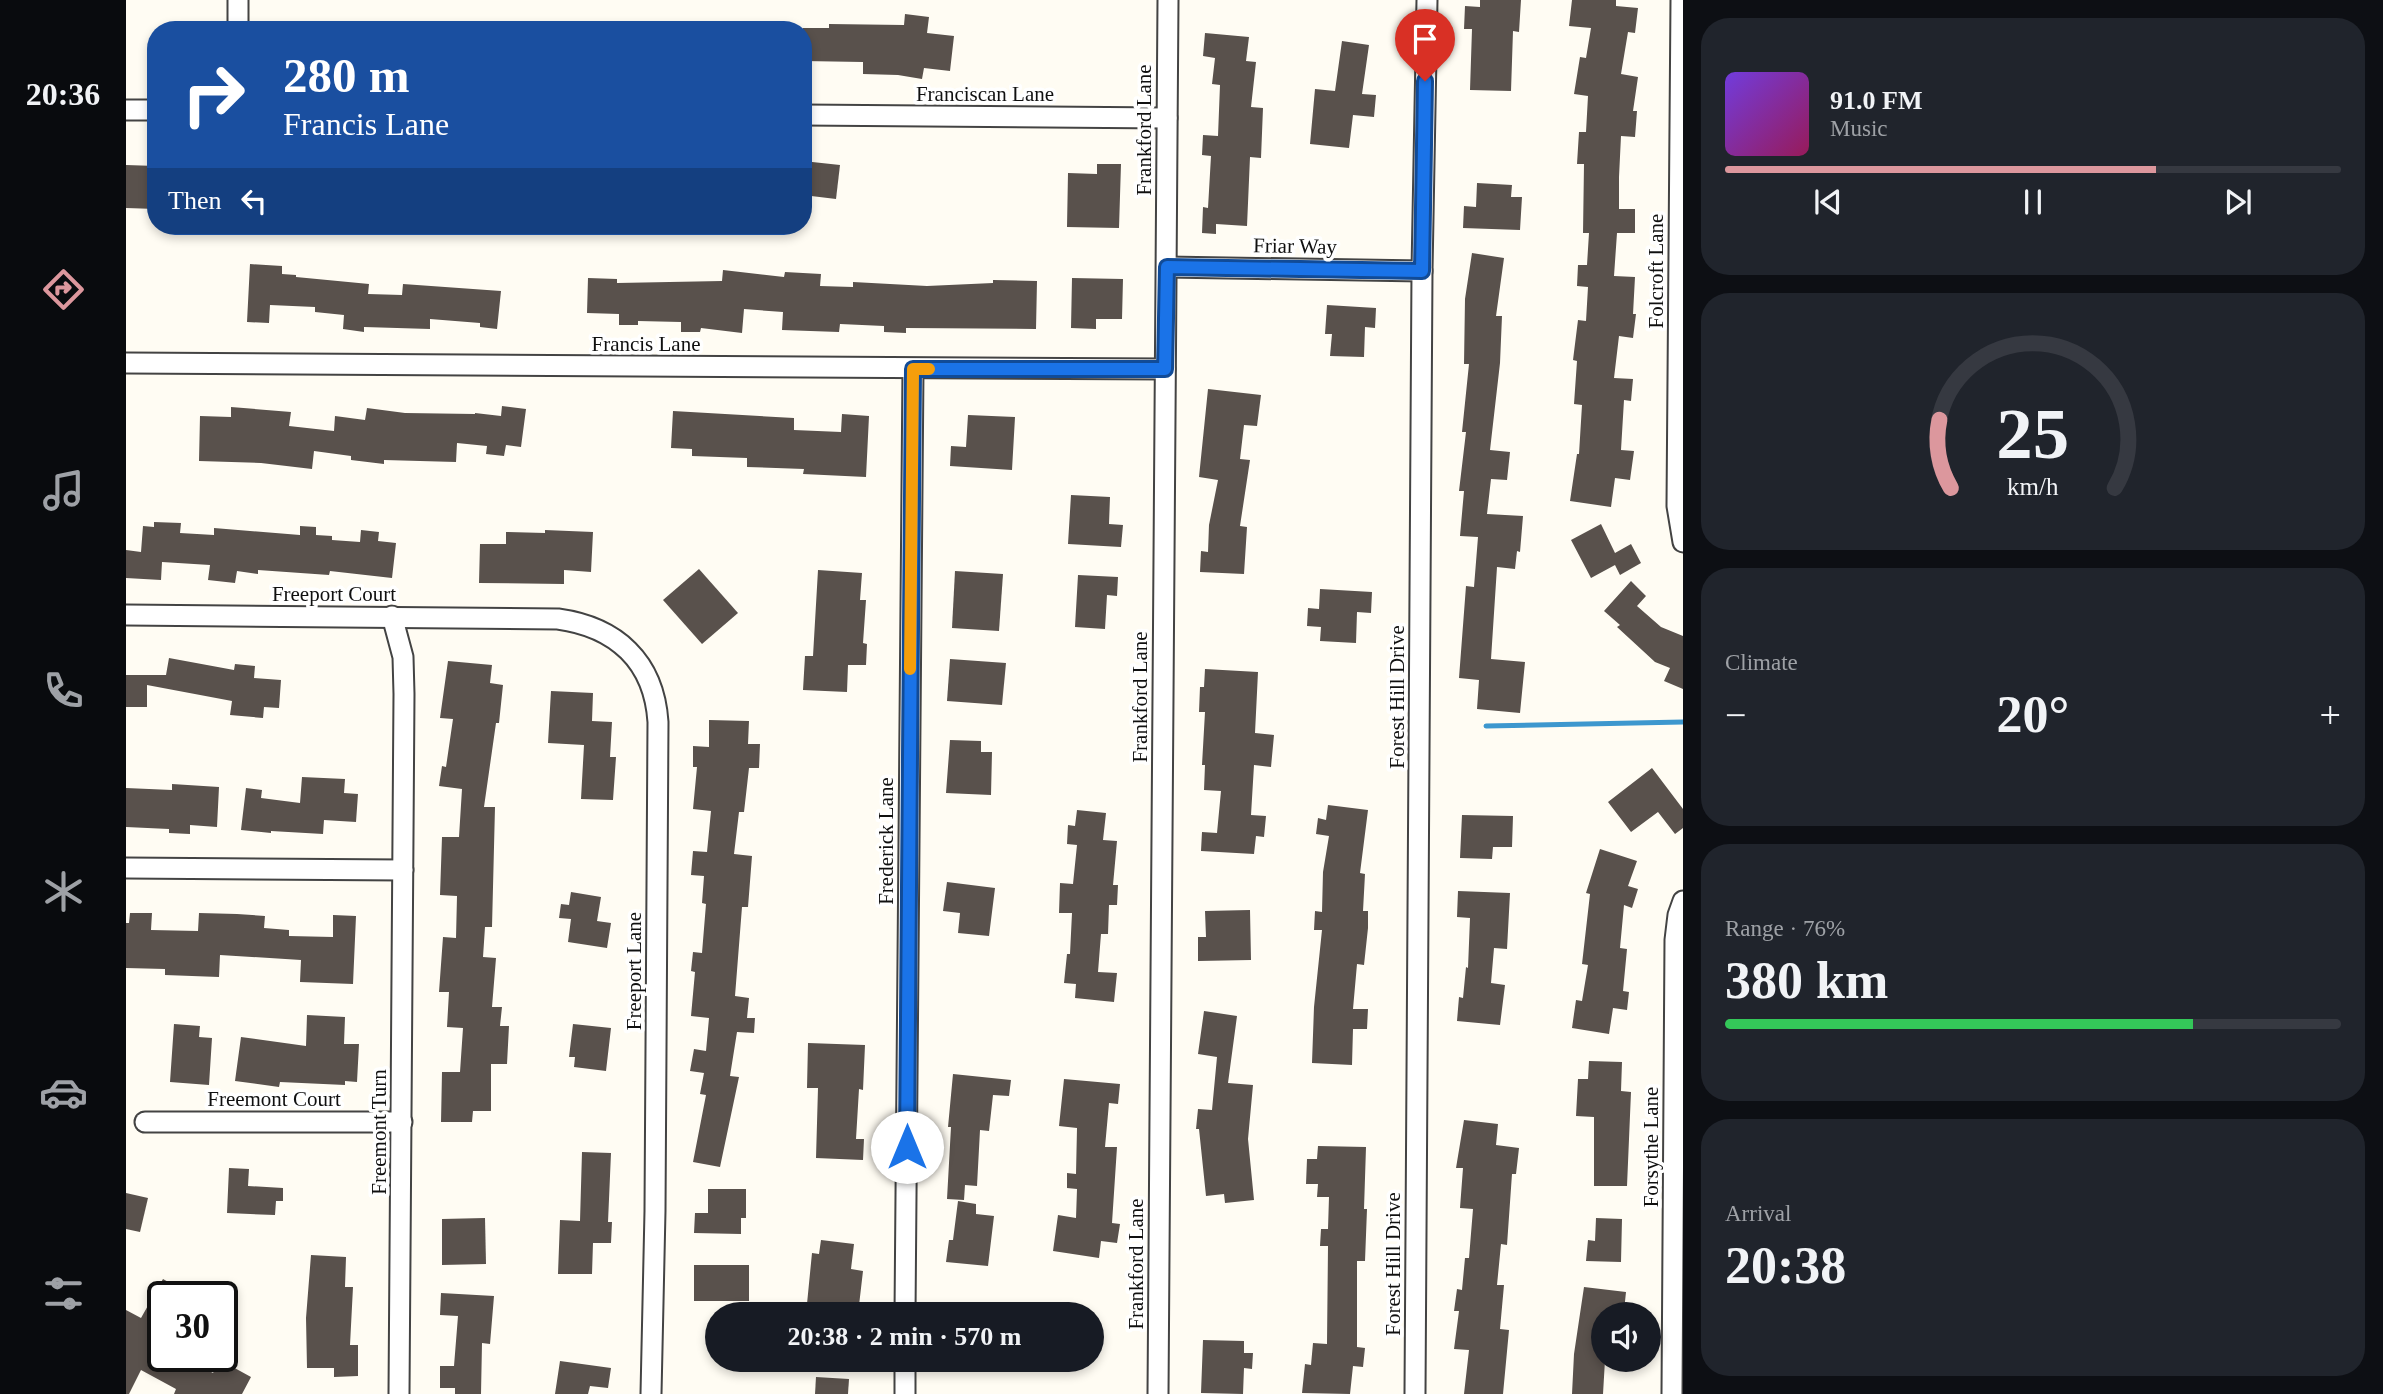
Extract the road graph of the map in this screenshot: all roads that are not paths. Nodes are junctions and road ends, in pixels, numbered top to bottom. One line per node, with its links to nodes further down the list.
1 (238, 0): 5 (street)
2 (1168, 0): 9 (street, Frankford Lane)
3 (1427, 0): 11 (street, Forest Hill Drive)
4 (1681, 0): 15 (street, Folcroft Lane)
5 (238, 21)
6 (126, 110): 7 (street)
7 (147, 110)
8 (812, 115): 9 (street, Franciscan Lane)
9 (1167, 118): 10 (street, Frankford Lane)
10 (1167, 267): 11 (street, Friar Way); 14 (street, Frankford Lane)
11 (1422, 271): 30 (street, Forest Hill Drive)
12 (126, 362): 13 (street, Francis Lane)
13 (913, 369): 14 (street, Francis Lane); 24 (street, Frederick Lane)
14 (1165, 369): 29 (street, Frankford Lane)
15 (1683, 542)
16 (126, 615): 17 (street, Freeport Court)
17 (392, 616): 18 (street, Freeport Court); 20 (street, Freemont Turn)
18 (542, 618): 27 (street, Freeport Lane)
19 (126, 868): 20 (street)
20 (403, 870): 23 (street, Freemont Turn)
21 (1683, 901): 31 (street, Forsythe Lane)
22 (145, 1122): 23 (street, Freemont Court)
23 (402, 1122): 26 (street, Freemont Turn)
24 (905, 1302)
25 (905, 1372): 28 (street)
26 (399, 1394)
27 (651, 1394)
28 (905, 1394)
29 (1158, 1394)
30 (1415, 1394)
31 (1672, 1394)

